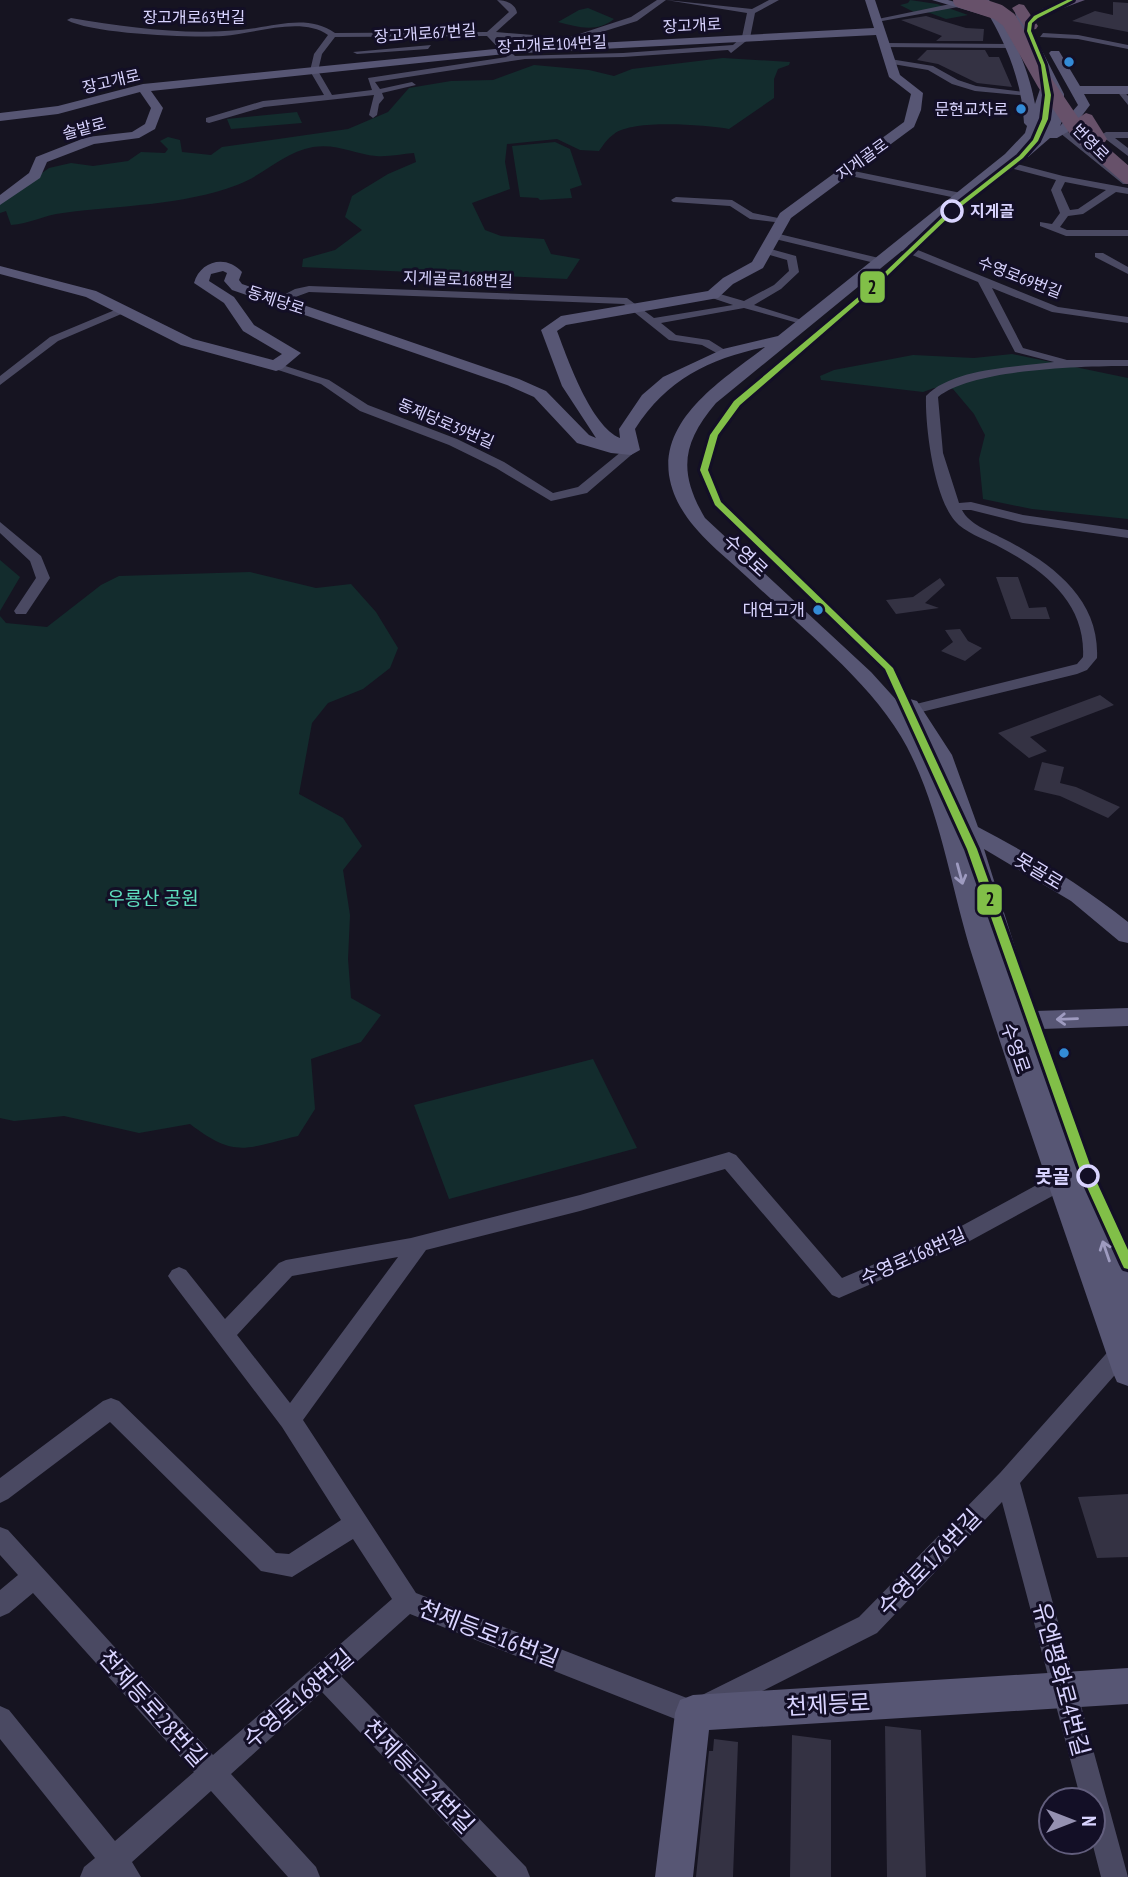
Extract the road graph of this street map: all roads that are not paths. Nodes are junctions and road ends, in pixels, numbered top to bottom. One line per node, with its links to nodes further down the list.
1 (501, 0): 23 (street)
2 (662, 0): 27 (street)
3 (670, 0): 14 (street)
4 (775, 0): 14 (street)
5 (870, 0): 17 (main road, 지게골로)
6 (940, 0): 12 (main road)
7 (976, 0): 12 (main road); 56 (highway, 번영로, bridge)
8 (984, 0): 16 (main road, 수영로)
9 (1041, 0): 10 (main road)
10 (1062, 0)
11 (1079, 0): 16 (main road)
12 (963, 1): 16 (main road); 16 (highway, bridge); 17 (street)
13 (1016, 4): 16 (highway); 54 (main road)
14 (753, 11): 24 (street)
15 (71, 20): 18 (street, 장고개로63번길)
16 (1017, 21): 29 (street); 30 (highway); 43 (main road); 52 (main road, 수영로); 54 (highway, 번영로, bridge); 56 (highway)
17 (879, 26): 24 (main road, 장고개로); 26 (main road, 지게골로)
18 (318, 27): 19 (street, 장고개로63번길); 21 (street, 장고개로63번길)
19 (333, 35): 20 (street); 37 (street)
20 (347, 35): 21 (street); 31 (street, 장고개로67번길)
21 (402, 36): 22 (street)
22 (436, 36): 23 (street); 32 (street)
23 (492, 38): 25 (street, 장고개로67번길); 27 (street); 33 (street)
24 (746, 38): 27 (main road, 장고개로); 28 (street)
25 (460, 45)
26 (885, 45): 30 (street); 35 (main road, 지게골로)
27 (549, 46): 33 (main road, 장고개로)
28 (735, 47): 33 (street, 장고개로104번길); 34 (street)
29 (1128, 47)
30 (1015, 50): 46 (main road); 54 (highway, bridge)
31 (357, 52): 32 (street, 장고개로67번길); 36 (street, 장고개로67번길)
32 (437, 53): 33 (main road, 장고개로); 36 (main road, 장고개로)
33 (509, 55): 39 (street, 장고개로104번길)
34 (722, 59)
35 (890, 61): 46 (street); 60 (main road, 지게골로)
36 (366, 67): 37 (main road, 장고개로); 39 (street)
37 (314, 71): 42 (main road, 장고개로); 47 (street)
38 (450, 79): 40 (street)
39 (371, 80): 45 (street)
40 (438, 81)
41 (426, 83): 45 (street)
42 (143, 88): 51 (main road, 장고개로); 68 (main road, 솔밭로)
43 (1076, 90): 44 (main road); 54 (main road)
44 (1124, 90): 49 (street)
45 (377, 92): 47 (street); 50 (street)
46 (1029, 93): 54 (main road)
47 (331, 95): 48 (street); 53 (street)
48 (245, 100)
49 (1128, 102)
50 (373, 115)
51 (0, 117)
52 (1036, 117): 54 (main road, 수영로); 54 (main road)
53 (209, 120)
54 (1053, 134): 59 (main road, 수영로); 61 (highway, 번영로, bridge); 63 (street); 66 (main road, 수영로)
55 (1128, 135): 56 (street)
56 (1103, 137): 57 (street); 58 (highway, 번영로)
57 (1128, 153)
58 (1128, 161)
59 (1009, 165): 62 (street); 74 (main road, 수영로)
60 (844, 172): 66 (street); 70 (main road, 지게골로)
61 (1128, 176)
62 (1062, 179): 64 (street); 69 (street)
63 (1128, 183)
64 (1113, 189): 65 (street); 69 (street)
65 (1128, 191)
66 (961, 196): 75 (main road, 수영로)
67 (676, 200): 70 (street)
68 (0, 201)
69 (1065, 213): 71 (street)
70 (783, 220): 73 (main road, 지게골로)
71 (1066, 233): 72 (street); 77 (street)
72 (1128, 233)
73 (771, 244): 75 (street); 79 (main road, 지게골로); 81 (street)
74 (904, 248): 78 (street, 수영로69번길); 86 (main road, 수영로)
75 (879, 261): 86 (main road, 수영로)
76 (0, 270): 83 (main road)
77 (1128, 274)
78 (982, 279): 84 (street, 수영로69번길); 88 (street)
79 (713, 295): 81 (street, 지게골로); 82 (main road, 지게골로)
80 (279, 300): 82 (street, 지게골로168번길); 92 (main road, 동제당로); 95 (main road, 동제당로)
81 (745, 306): 85 (street); 86 (street)
82 (635, 307): 85 (street); 95 (main road, 지게골로)
83 (122, 310): 91 (street); 92 (main road)
84 (1128, 320)
85 (654, 321): 87 (street)
86 (790, 334): 87 (main road); 100 (main road, 수영로); 101 (main road, 수영로)
87 (724, 354): 95 (main road)
88 (1074, 362): 90 (street); 93 (street); 96 (street)
89 (4, 363): 91 (street)
90 (1128, 363)
91 (17, 366): 94 (street)
92 (276, 366): 95 (street, 동제당로39번길)
93 (1128, 372)
94 (0, 382)
95 (631, 450)
96 (954, 507): 98 (street); 100 (street)
97 (0, 526): 99 (street)
98 (1128, 534)
99 (21, 611)
100 (913, 709): 102 (main road, 수영로)
101 (946, 815): 102 (main road, 못골로); 105 (main road, 수영로, one-way to 105)
102 (968, 832): 103 (main road, 못골로); 105 (main road, 수영로)
103 (1128, 935)
104 (1128, 1017): 105 (main road, one-way to 105)
105 (1016, 1021): 106 (main road, 수영로); 109 (main road, 수영로, one-way to 105)
106 (1062, 1181): 107 (street, 수영로168번길); 111 (main road, 수영로)
107 (420, 1243): 110 (street); 112 (street)
108 (179, 1276): 110 (street, 천제등로16번길)
109 (1128, 1315)
110 (224, 1334): 112 (street, 천제등로16번길)
111 (1125, 1363): 113 (street, 수영로176번길)
112 (290, 1420): 115 (street, 천제등로16번길)
113 (1008, 1480): 122 (street, 유엔평화로4번길); 123 (street, 수영로176번길)
114 (0, 1492): 115 (street)
115 (357, 1523): 118 (street, 천제등로16번길)
116 (0, 1538): 117 (street, 천제등로28번길)
117 (34, 1577): 119 (street); 125 (street, 천제등로28번길)
118 (407, 1601): 120 (street, 수영로168번길); 123 (street, 천제등로16번길)
119 (0, 1605)
120 (323, 1675): 125 (street, 수영로168번길); 128 (street, 천제등로24번길)
121 (1128, 1686): 122 (main road, 천제등로)
122 (1065, 1690): 123 (main road, 천제등로); 130 (street, 유엔평화로4번길)
123 (693, 1713): 129 (main road)
124 (0, 1719): 126 (street)
125 (212, 1773): 126 (street, 수영로168번길); 127 (street, 천제등로28번길)
126 (111, 1871)
127 (306, 1877)
128 (516, 1877)
129 (674, 1877)
130 (1115, 1877)

